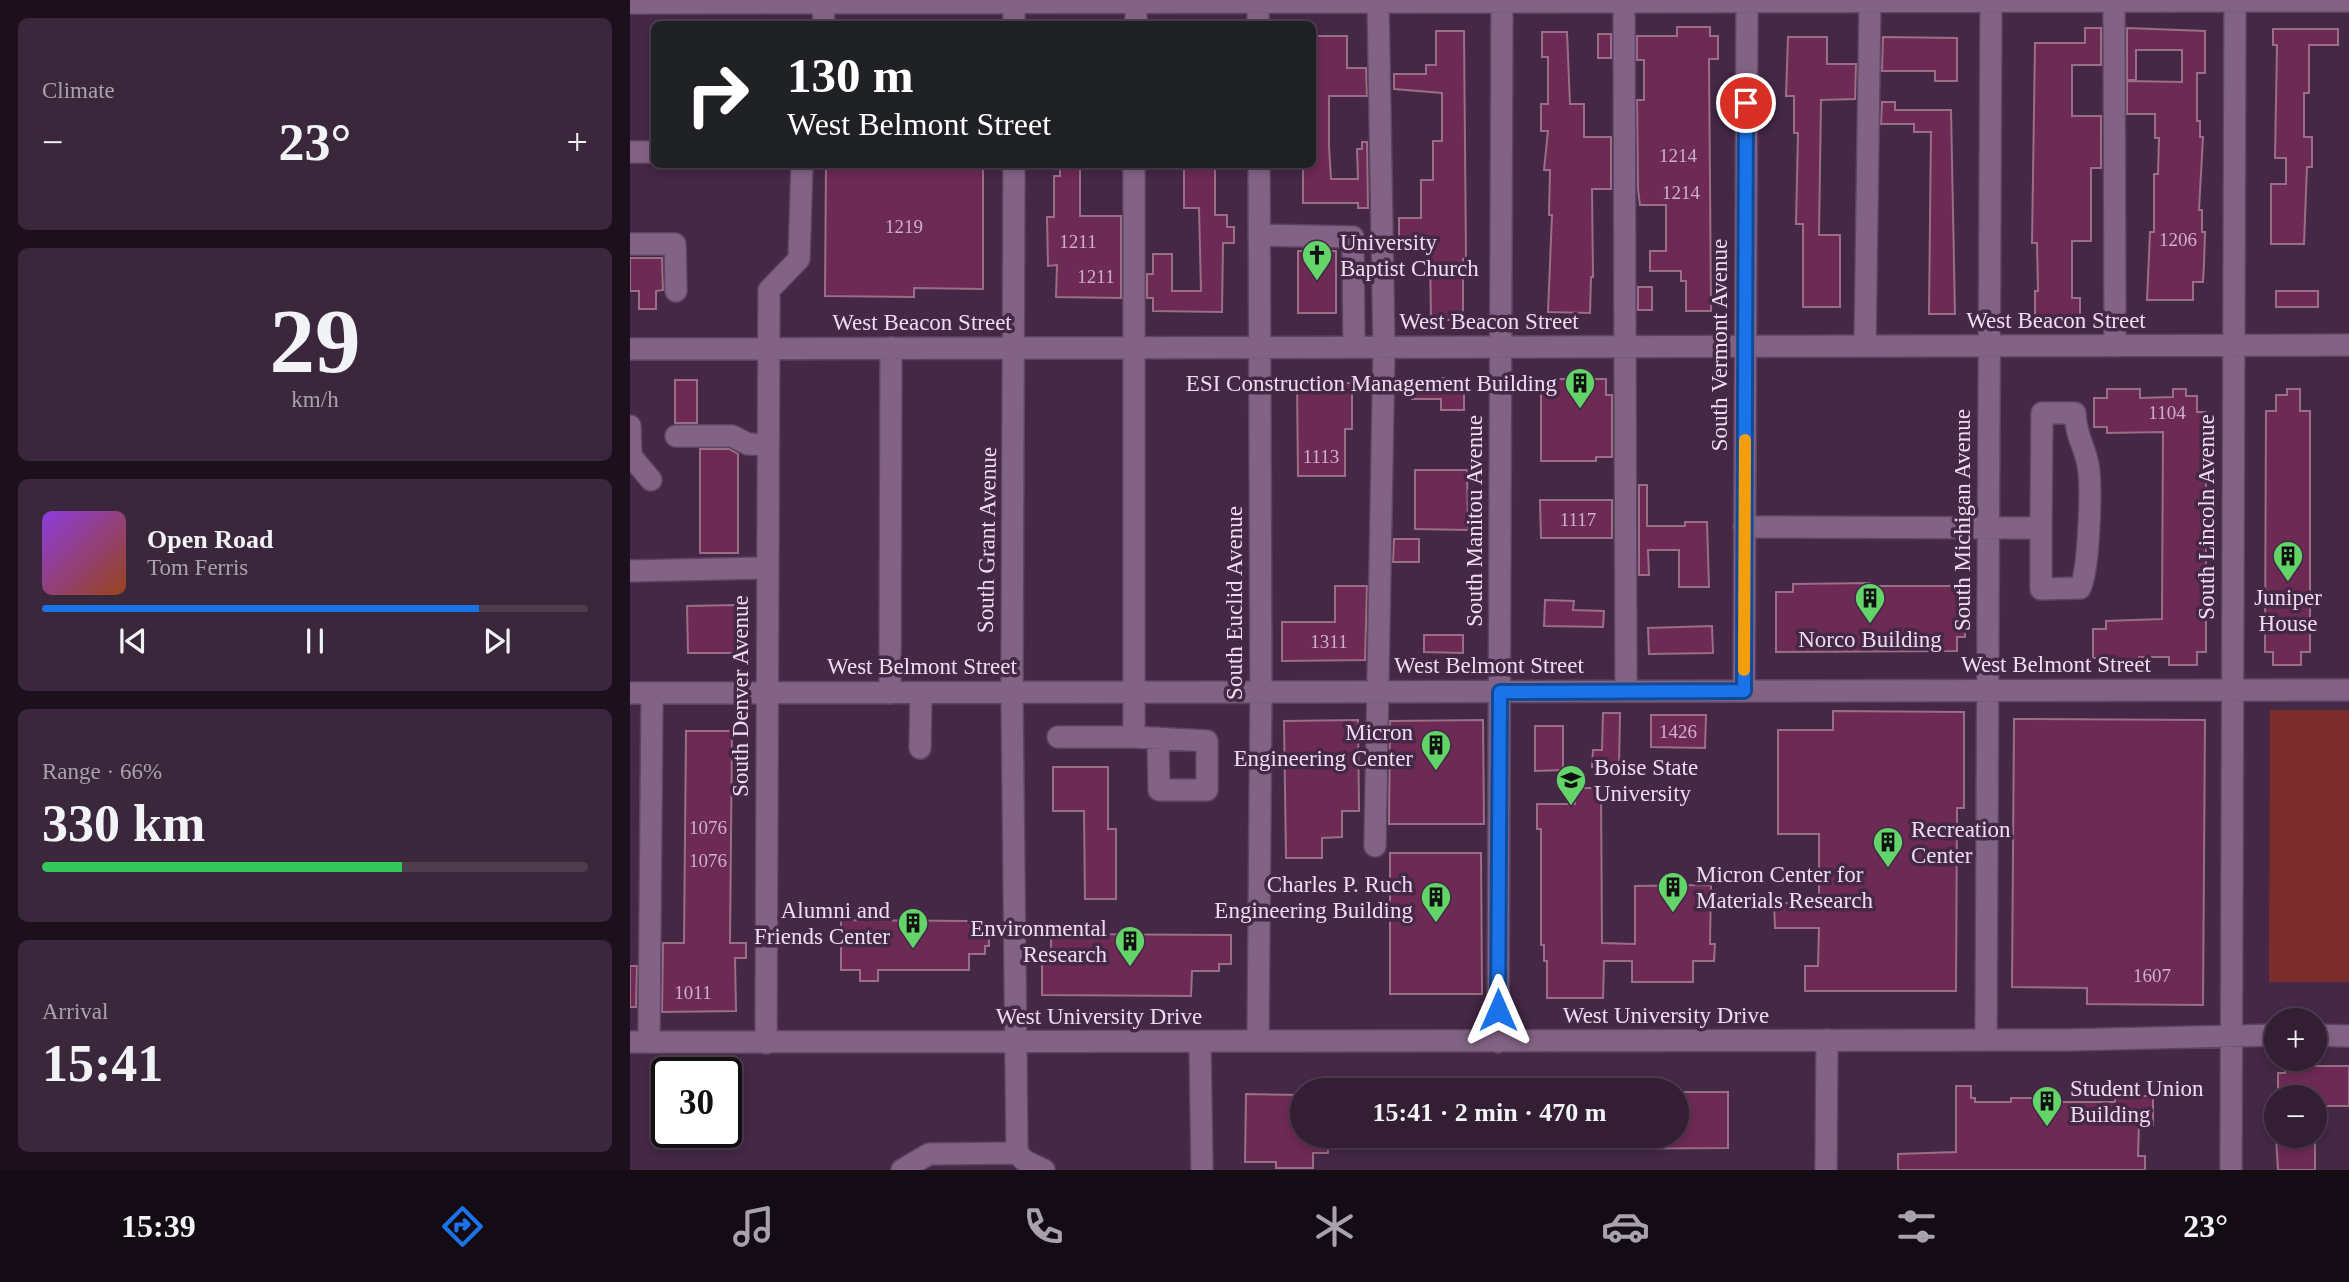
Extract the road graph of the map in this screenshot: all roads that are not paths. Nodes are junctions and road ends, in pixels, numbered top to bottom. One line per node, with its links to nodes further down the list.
1 (770, 1): 15 (street); 16 (street)
2 (892, 1): 3 (street); 16 (street)
3 (1014, 1): 4 (street); 18 (street)
4 (1136, 1): 5 (street); 19 (street)
5 (1258, 1): 6 (street); 20 (street)
6 (1378, 1): 7 (street); 37 (street)
7 (1502, 1): 8 (street); 38 (street, South Manitou Avenue)
8 (1624, 1): 9 (street); 39 (street)
9 (1747, 1): 10 (street); 31 (street, South Vermont Avenue)
10 (1870, 1): 11 (street); 32 (street)
11 (1991, 1): 12 (street); 33 (street, South Michigan Avenue)
12 (2115, 1): 13 (street); 34 (street)
13 (2235, 1): 14 (street); 35 (street, South Lincoln Avenue)
14 (2349, 1)
15 (643, 2)
16 (823, 3): 17 (street)
17 (824, 21)
18 (1014, 21)
19 (1136, 21)
20 (1258, 21)
21 (630, 152): 22 (street)
22 (651, 152)
23 (802, 168): 40 (street, South Denver Avenue)
24 (1014, 168): 42 (street, South Grant Avenue)
25 (1134, 168): 43 (street)
26 (1259, 168): 27 (street, South Euclid Avenue)
27 (1259, 235): 36 (street); 44 (street, South Euclid Avenue)
28 (630, 244): 29 (street)
29 (676, 291)
30 (2349, 345): 35 (street, West Beacon Street)
31 (1745, 346): 32 (street, West Beacon Street); 39 (street, West Beacon Street); 50 (street, South Vermont Avenue)
32 (1865, 346): 33 (street, West Beacon Street)
33 (1989, 346): 34 (street, West Beacon Street); 51 (street, South Michigan Avenue)
34 (2115, 346): 35 (street, West Beacon Street)
35 (2233, 346): 55 (street, South Lincoln Avenue)
36 (1354, 347): 37 (street, West Beacon Street); 44 (street, West Beacon Street)
37 (1384, 347): 38 (street, West Beacon Street); 62 (street)
38 (1501, 347): 39 (street, West Beacon Street); 63 (street, South Manitou Avenue)
39 (1625, 347): 57 (street)
40 (768, 348): 41 (street, West Beacon Street); 45 (street, West Beacon Street); 48 (street, South Denver Avenue)
41 (891, 348): 42 (street, West Beacon Street); 67 (street)
42 (1015, 348): 43 (street, West Beacon Street); 69 (street, South Grant Avenue)
43 (1133, 348): 44 (street, West Beacon Street); 60 (street)
44 (1259, 348): 61 (street, South Euclid Avenue)
45 (630, 349)
46 (630, 426): 49 (street)
47 (676, 436): 48 (street)
48 (768, 445): 53 (street, South Denver Avenue)
49 (651, 480)
50 (1744, 527): 51 (street); 58 (street, South Vermont Avenue)
51 (1989, 527): 52 (street); 59 (street, South Michigan Avenue)
52 (2041, 527): 52 (street)
53 (767, 568): 54 (street); 66 (street, South Denver Avenue)
54 (639, 569)
55 (2232, 690): 56 (street, West Belmont Street); 59 (street, West Belmont Street); 75 (street, South Lincoln Avenue)
56 (2349, 690)
57 (1626, 691): 58 (street, West Belmont Street); 63 (street, West Belmont Street)
58 (1744, 691): 59 (street, West Belmont Street)
59 (1988, 691): 79 (street, South Michigan Avenue)
60 (1134, 692): 61 (street, West Belmont Street); 69 (street, West Belmont Street); 71 (street)
61 (1261, 692): 62 (street, West Belmont Street); 81 (street, South Euclid Avenue)
62 (1377, 692): 63 (street, West Belmont Street); 74 (street)
63 (1500, 692): 84 (street, South Manitou Avenue)
64 (630, 693): 65 (street, West Belmont Street)
65 (652, 693): 66 (street, West Belmont Street); 82 (street)
66 (766, 693): 67 (street, West Belmont Street); 85 (street, South Denver Avenue)
67 (890, 693): 68 (street, West Belmont Street)
68 (921, 693): 69 (street, West Belmont Street); 73 (street)
69 (1012, 693): 86 (street, South Grant Avenue)
70 (1058, 737): 71 (street)
71 (1134, 737): 72 (street)
72 (1158, 738)
73 (920, 748)
74 (1375, 846)
75 (2232, 1035): 76 (street, West University Drive); 79 (street, West University Drive); 92 (street)
76 (2264, 1035)
77 (2327, 1035): 78 (street)
78 (2349, 1035)
79 (1986, 1039): 80 (street, West University Drive)
80 (1827, 1040): 84 (street, West University Drive); 91 (street)
81 (1258, 1041): 83 (street, West University Drive); 84 (street, West University Drive)
82 (640, 1042): 85 (street, West University Drive)
83 (1200, 1042): 86 (street, West University Drive); 90 (street)
84 (1498, 1042)
85 (766, 1043): 86 (street, West University Drive)
86 (1016, 1043): 87 (street, South Grant Avenue)
87 (1017, 1153): 88 (street); 89 (street)
88 (902, 1170)
89 (1044, 1170)
90 (1202, 1170)
91 (1826, 1170)
92 (2231, 1170)

